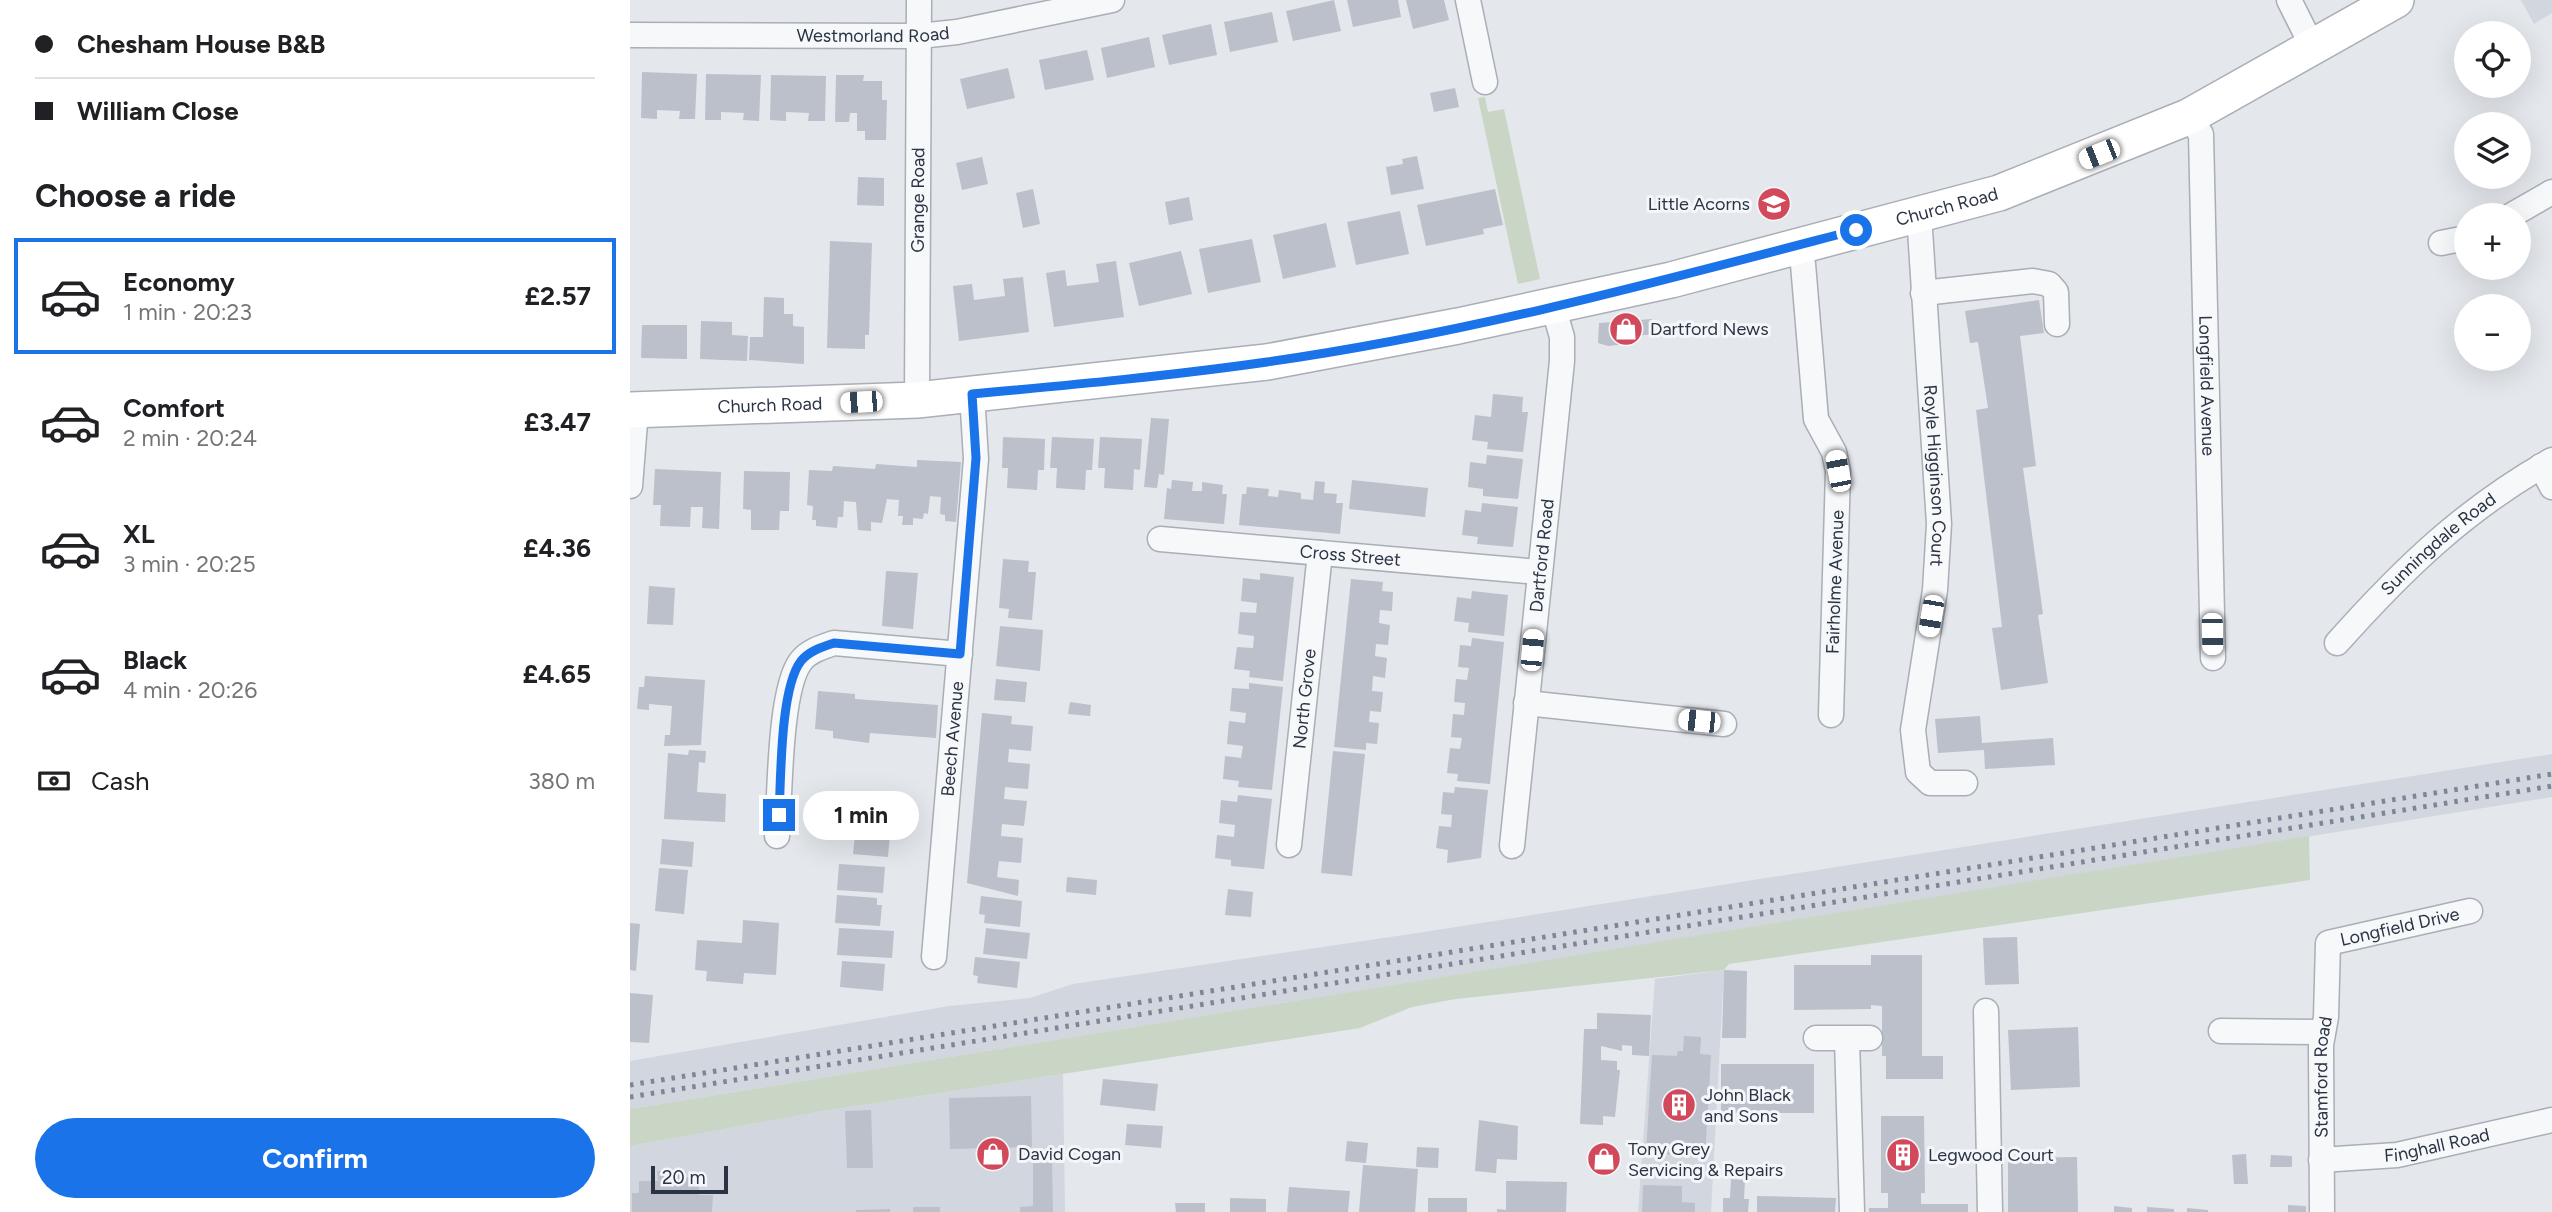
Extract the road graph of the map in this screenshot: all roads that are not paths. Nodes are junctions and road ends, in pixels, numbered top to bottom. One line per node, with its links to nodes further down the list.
1 (919, 0): 7 (street, Grange Road)
2 (1112, 0): 7 (street, Westmorland Road)
3 (1468, 0): 9 (street)
4 (2289, 0): 8 (street)
5 (2396, 0): 8 (main road, Church Road)
6 (630, 35): 7 (street, Westmorland Road)
7 (919, 36): 21 (street, Grange Road)
8 (2312, 46): 10 (main road, Church Road)
9 (1485, 82)
10 (2188, 117): 13 (main road, Church Road); 30 (street, Longfield Avenue)
11 (2552, 192): 12 (street)
12 (2531, 204)
13 (1919, 214): 16 (main road, Church Road); 17 (street, Royle Higginson Court)
14 (2454, 240): 15 (street)
15 (2441, 243)
16 (1797, 246): 18 (main road, Church Road); 32 (street, Fairholme Avenue)
17 (1923, 293): 19 (street); 34 (street, Royle Higginson Court)
18 (1553, 306): 20 (main road, Church Road); 27 (street, Dartford Road)
19 (2057, 324)
20 (972, 394): 21 (main road, Church Road); 29 (street, Beech Avenue)
21 (917, 400): 22 (main road, Church Road)
22 (633, 410): 24 (street)
23 (2548, 471): 28 (street, Sunningdale Road)
24 (630, 486)
25 (1160, 539): 26 (street, Cross Street)
26 (1320, 553): 27 (street, Cross Street); 36 (street, North Grove)
27 (1539, 572): 31 (street, Dartford Road)
28 (2337, 643)
29 (960, 654): 35 (street); 40 (street, Beech Avenue)
30 (2213, 659)
31 (1527, 703): 33 (street); 37 (street, Dartford Road)
32 (1831, 715)
33 (1724, 723)
34 (1965, 783)
35 (777, 836)
36 (1289, 845)
37 (1512, 846)
38 (2470, 911): 39 (street, Longfield Drive)
39 (2328, 943): 43 (street, Stamford Road)
40 (934, 957)
41 (1986, 1011): 48 (street)
42 (2221, 1031): 43 (street)
43 (2323, 1032): 46 (street, Stamford Road)
44 (1816, 1038): 47 (street)
45 (2552, 1120): 46 (street, Finghall Road)
46 (2320, 1160): 49 (street, Stamford Road)
47 (1852, 1212)
48 (1990, 1212)
49 (2322, 1212)

